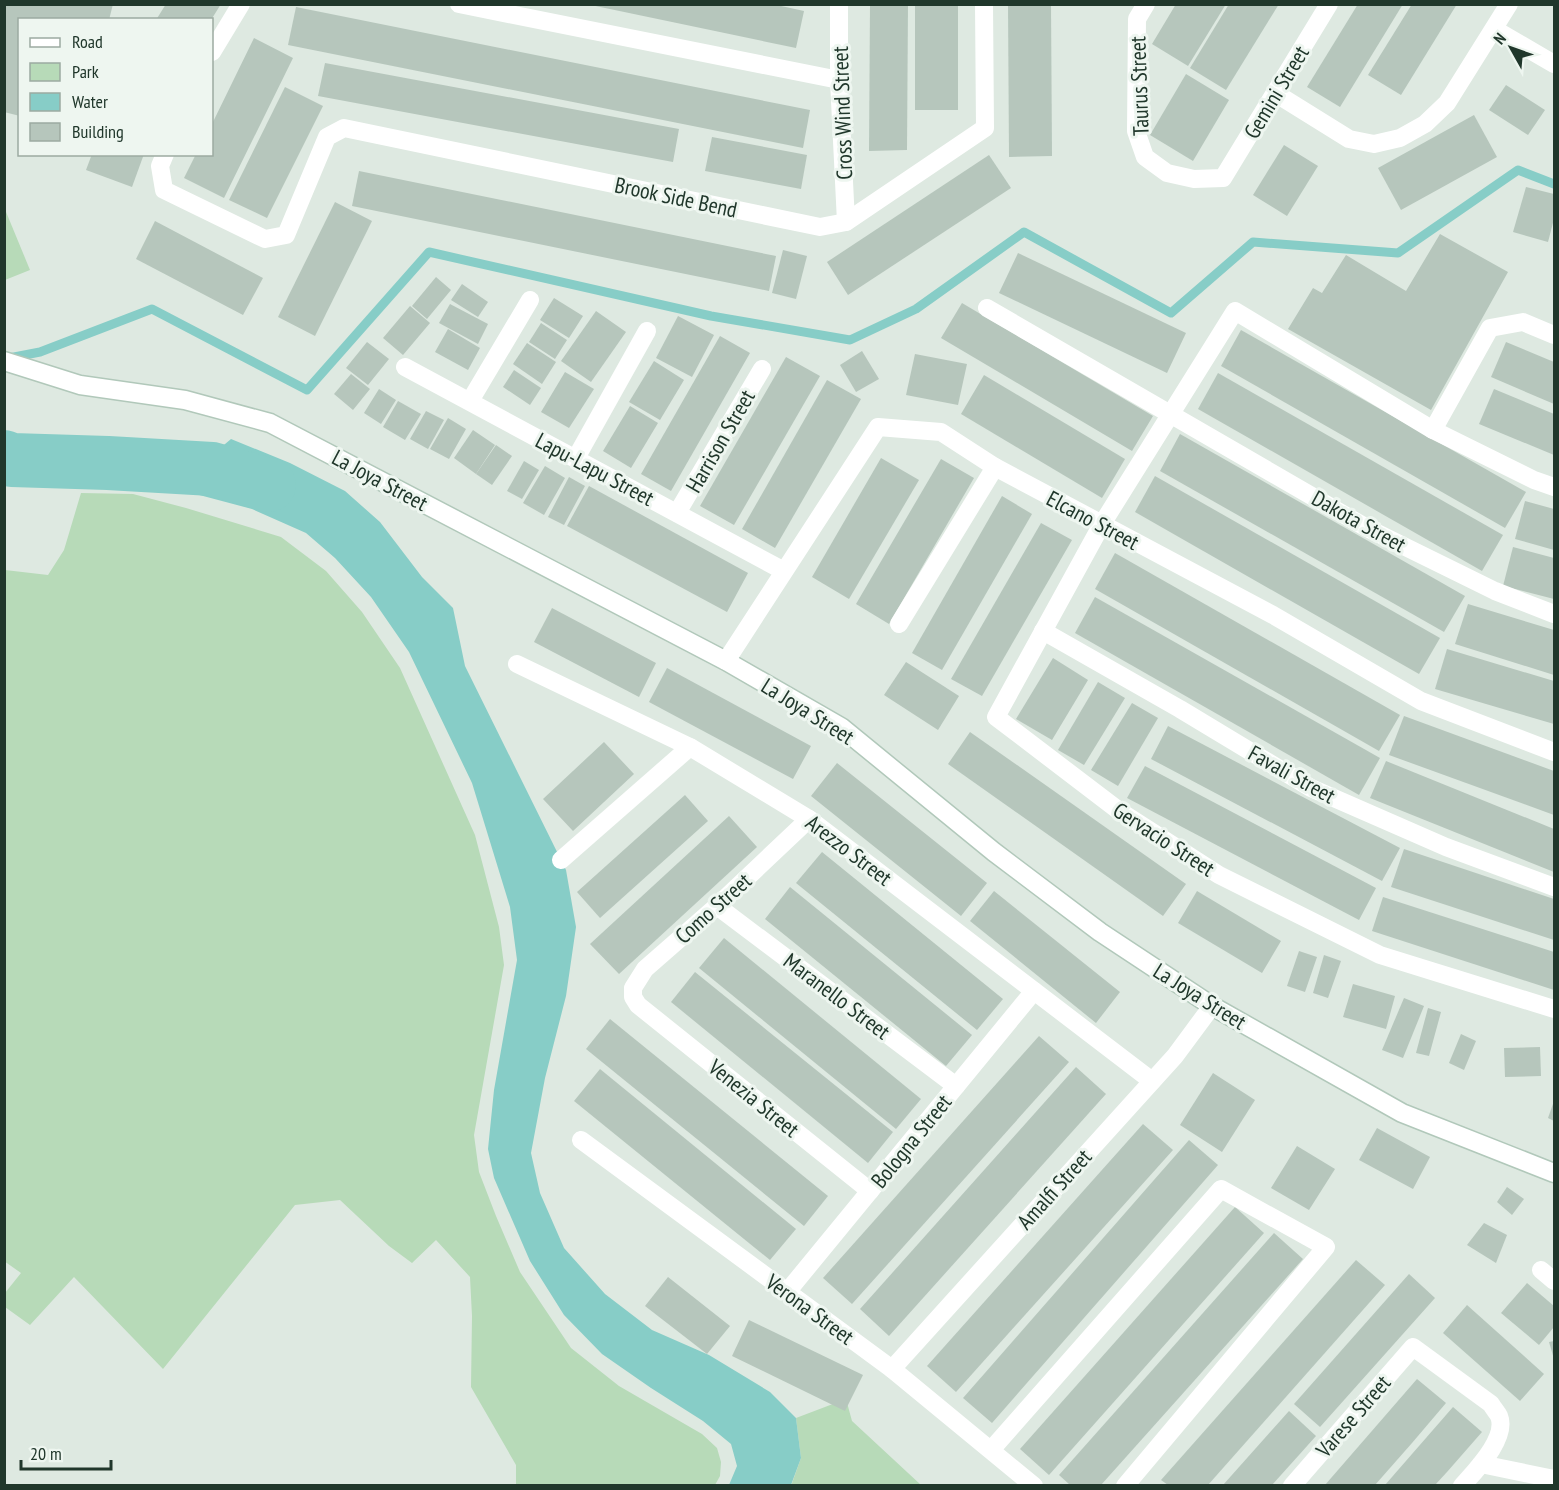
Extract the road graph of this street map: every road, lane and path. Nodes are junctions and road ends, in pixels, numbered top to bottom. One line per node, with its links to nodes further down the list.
1 (241, 4): 9 (street)
2 (459, 4): 11 (street)
3 (839, 4): 11 (street, Cross Wind Street)
4 (984, 4): 15 (street, Brook Side Bend)
5 (1146, 4): 14 (street, Taurus Street)
6 (1329, 4): 12 (street, Gemini Street)
7 (1509, 4): 8 (street)
8 (1494, 28): 10 (street); 12 (street)
9 (213, 50)
10 (1554, 64)
11 (839, 80): 15 (street, Cross Wind Street)
12 (1275, 93): 14 (street, Gemini Street)
13 (164, 156): 15 (street, Brook Side Bend)
14 (1223, 178)
15 (846, 222)
16 (530, 300): 23 (street)
17 (987, 308): 24 (street, Dakota Street)
18 (647, 331): 26 (street)
19 (1554, 335): 25 (street)
20 (4, 361): 35 (street, La Joya Street)
21 (405, 367): 23 (street, Lapu-Lapu Street)
22 (762, 369): 29 (street, Harrison Street)
23 (470, 401): 26 (street, Lapu-Lapu Street)
24 (1171, 414): 25 (street, Gervacio Street); 30 (street, Gervacio Street); 32 (street, Dakota Street)
25 (1433, 430): 28 (street)
26 (576, 458): 29 (street, Lapu-Lapu Street)
27 (995, 467): 30 (street, Elcano Street); 31 (street, Elcano Street); 33 (street)
28 (1554, 487)
29 (677, 513): 31 (street, Lapu-Lapu Street)
30 (1102, 524): 34 (street, Gervacio Street); 38 (street, Elcano Street)
31 (784, 571): 35 (street, Elcano Street)
32 (1554, 614)
33 (899, 624)
34 (1043, 631): 41 (street, Favali Street); 46 (street, Gervacio Street)
35 (726, 661): 45 (street, La Joya Street)
36 (517, 664): 37 (street, Arezzo Street)
37 (690, 747): 39 (street, Arezzo Street); 40 (street)
38 (1554, 752)
39 (809, 819): 42 (street, Como Street); 43 (street, Arezzo Street)
40 (561, 860)
41 (1554, 887)
42 (717, 906): 44 (street, Como Street); 48 (street, Maranello Street)
43 (1034, 991): 47 (street, Arezzo Street); 48 (street, Bologna Street)
44 (638, 1005): 51 (street, Venezia Street)
45 (1212, 1006): 47 (street, Amalfi Street); 50 (street, La Joya Street)
46 (1554, 1009)
47 (1152, 1081): 53 (street, Amalfi Street)
48 (956, 1086): 51 (street, Bologna Street)
49 (581, 1140): 52 (street, Verona Street)
50 (1554, 1173)
51 (870, 1191): 52 (street, Bologna Street)
52 (787, 1292): 53 (street, Verona Street)
53 (892, 1369): 54 (street, Verona Street)
54 (991, 1450): 57 (street, Verona Street); 58 (street)
55 (1481, 1464): 56 (street); 59 (street, Varese Street); 60 (street)
56 (1554, 1479)
57 (1034, 1485)
58 (1125, 1485)
59 (1292, 1485)
60 (1462, 1485)

